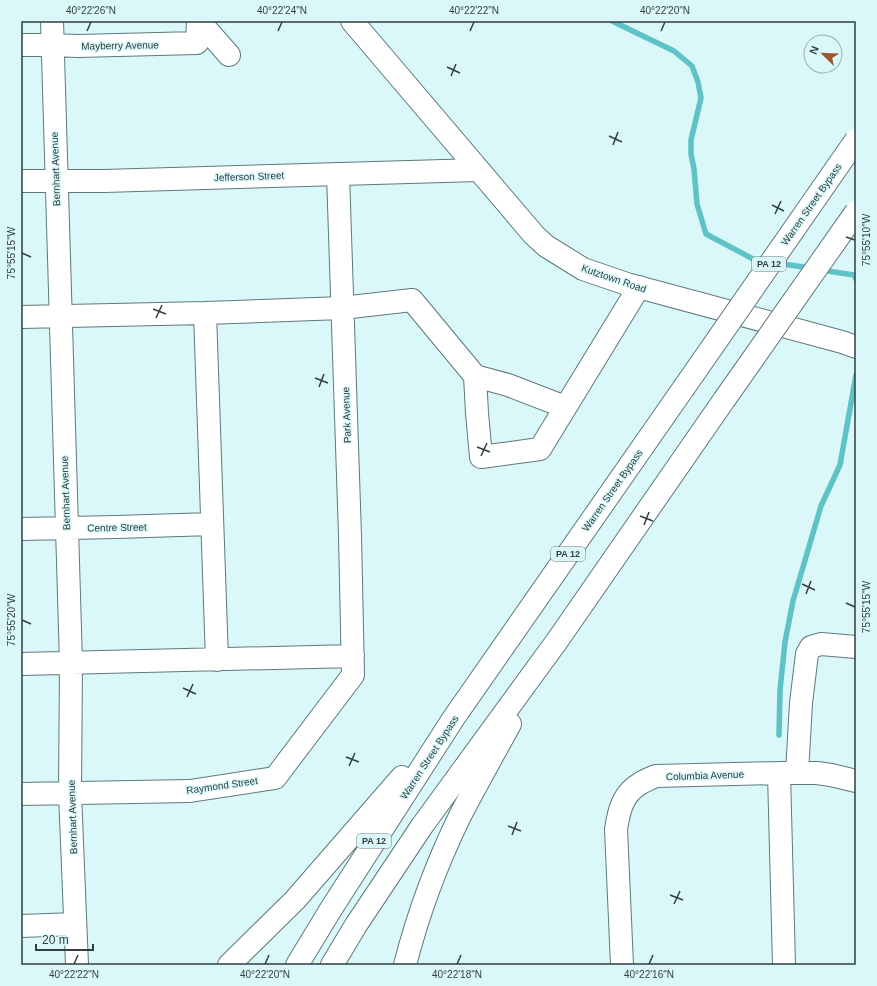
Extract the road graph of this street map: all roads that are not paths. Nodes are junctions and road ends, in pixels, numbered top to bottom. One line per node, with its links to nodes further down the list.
1 (52, 21): 4 (main road, Bernhart Avenue)
2 (199, 21): 4 (main road, Mayberry Avenue); 6 (main road)
3 (352, 21): 8 (main road, Kutztown Road)
4 (52, 45): 5 (main road, Mayberry Avenue); 10 (main road, Bernhart Avenue)
5 (21, 46)
6 (229, 55)
7 (856, 140): 30 (main road, Warren Street Bypass / PA 12, bridge)
8 (478, 170): 9 (main road, Jefferson Street); 13 (main road, Kutztown Road)
9 (338, 174): 10 (main road, Jefferson Street); 14 (main road, Park Avenue)
10 (56, 181): 11 (main road, Jefferson Street); 16 (main road, Bernhart Avenue)
11 (21, 182)
12 (856, 212): 24 (main road, PA 12, bridge)
13 (639, 287): 18 (main road, Kutztown Road); 20 (main road)
14 (342, 308): 15 (main road); 19 (main road); 26 (main road, Park Avenue)
15 (205, 312): 16 (main road); 21 (main road)
16 (60, 316): 17 (main road); 22 (main road, Bernhart Avenue)
17 (21, 317)
18 (849, 345)
19 (475, 376): 20 (main road); 20 (main road)
20 (566, 407)
21 (212, 524): 22 (main road, Centre Street); 27 (main road)
22 (66, 527): 23 (main road, Centre Street); 28 (main road, Bernhart Avenue)
23 (21, 529)
24 (557, 641): 40 (main road, PA 12); 41 (main road)
25 (856, 647): 31 (main road)
26 (353, 656): 27 (main road); 33 (main road, Raymond Street)
27 (218, 660): 28 (main road)
28 (71, 663): 29 (main road); 33 (main road, Bernhart Avenue)
29 (21, 664)
30 (453, 719): 38 (main road); 39 (main road, Warren Street Bypass / PA 12)
31 (798, 773): 32 (main road, Columbia Avenue); 42 (main road, Columbia Avenue); 43 (main road)
32 (856, 781)
33 (70, 792): 34 (main road, Raymond Street); 35 (main road, Bernhart Avenue)
34 (21, 794)
35 (75, 924): 36 (main road); 37 (main road, Bernhart Avenue)
36 (21, 926)
37 (77, 965)
38 (229, 965)
39 (297, 965)
40 (332, 965)
41 (405, 965)
42 (622, 965)
43 (784, 965)

